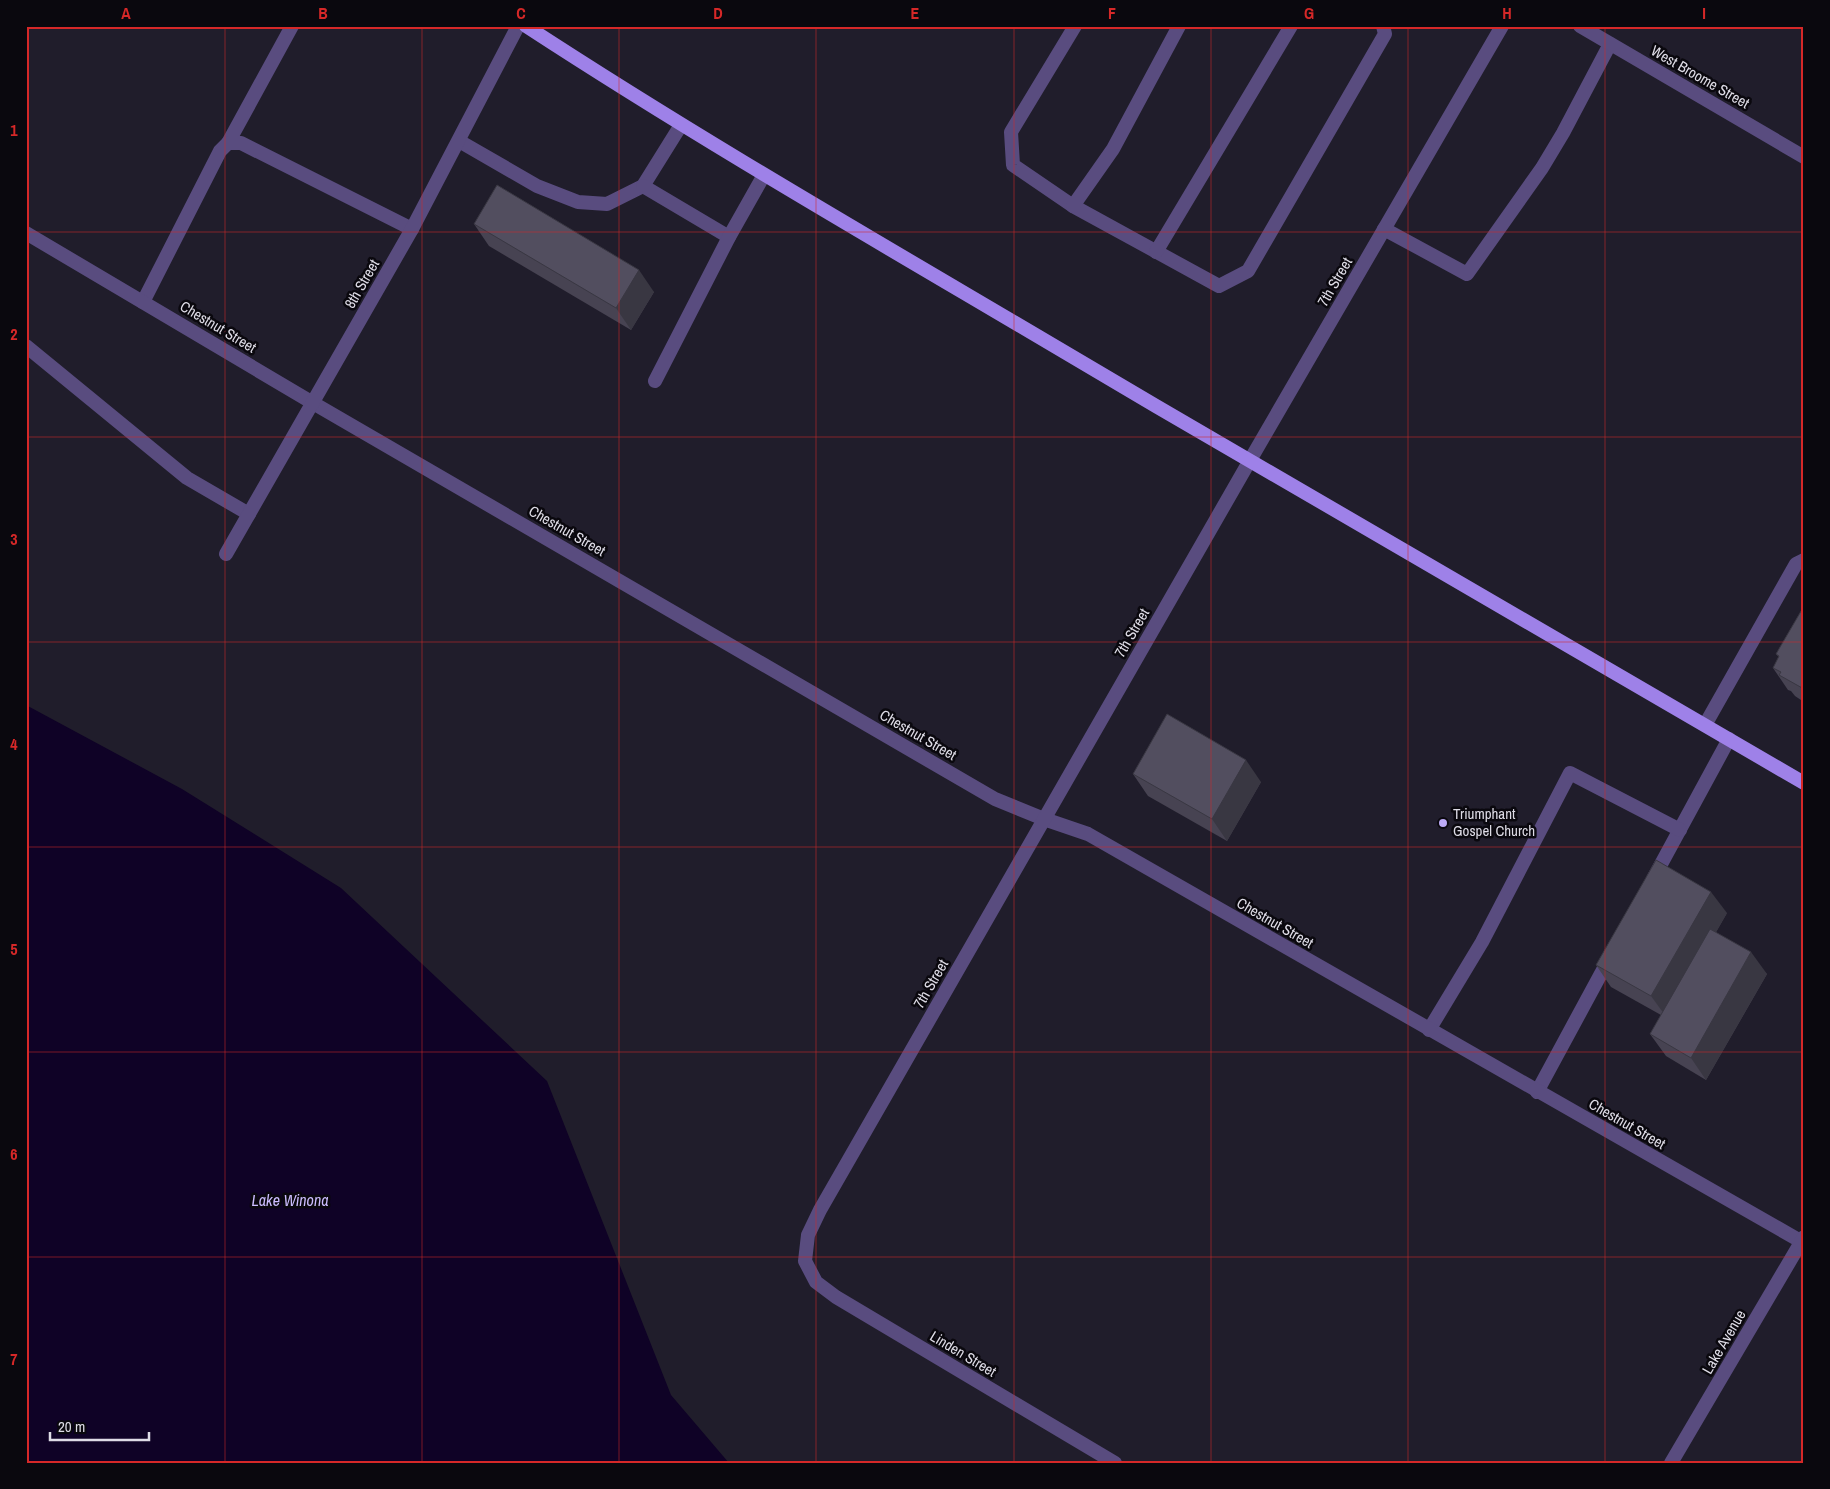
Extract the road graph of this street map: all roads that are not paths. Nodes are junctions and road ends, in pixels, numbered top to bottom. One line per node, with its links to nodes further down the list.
1 (292, 26): 13 (street)
2 (518, 26): 12 (street, 8th Street)
3 (526, 26): 11 (highway)
4 (1075, 26): 17 (street)
5 (1179, 26): 17 (street)
6 (1291, 26): 22 (street)
7 (1383, 26): 22 (street)
8 (1502, 26): 19 (street, 7th Street)
9 (1580, 26): 10 (street, West Broome Street)
10 (1610, 44): 14 (street, West Broome Street); 19 (street)
11 (681, 125): 15 (highway); 16 (street)
12 (458, 141): 16 (street); 18 (street, 8th Street)
13 (228, 144): 18 (street); 23 (street)
14 (1804, 157)
15 (764, 174): 21 (street); 27 (highway)
16 (643, 186): 21 (street)
17 (1073, 206): 22 (street)
18 (412, 229): 26 (street, 8th Street)
19 (1384, 229): 27 (street, 7th Street)
20 (26, 233): 23 (street, Chestnut Street)
21 (729, 236): 25 (street)
22 (1156, 252)
23 (143, 302): 26 (street, Chestnut Street)
24 (26, 346): 28 (street)
25 (655, 381)
26 (314, 403): 28 (street, 8th Street); 34 (street, Chestnut Street)
27 (1249, 462): 31 (highway); 34 (street, 7th Street)
28 (249, 514): 29 (street, 8th Street)
29 (226, 554)
30 (1804, 560): 31 (street)
31 (1705, 726): 32 (highway)
32 (1729, 739): 33 (highway); 35 (street)
33 (1804, 783)
34 (1044, 819): 38 (street, Chestnut Street); 41 (street, 7th Street)
35 (1680, 830): 36 (street); 38 (street)
36 (1646, 891)
37 (1618, 943): 39 (street)
38 (1429, 1030): 39 (street, Chestnut Street)
39 (1537, 1092): 40 (street, Chestnut Street)
40 (1803, 1241): 43 (street, Lake Avenue)
41 (805, 1261): 42 (street, Linden Street)
42 (1115, 1463)
43 (1671, 1463)

